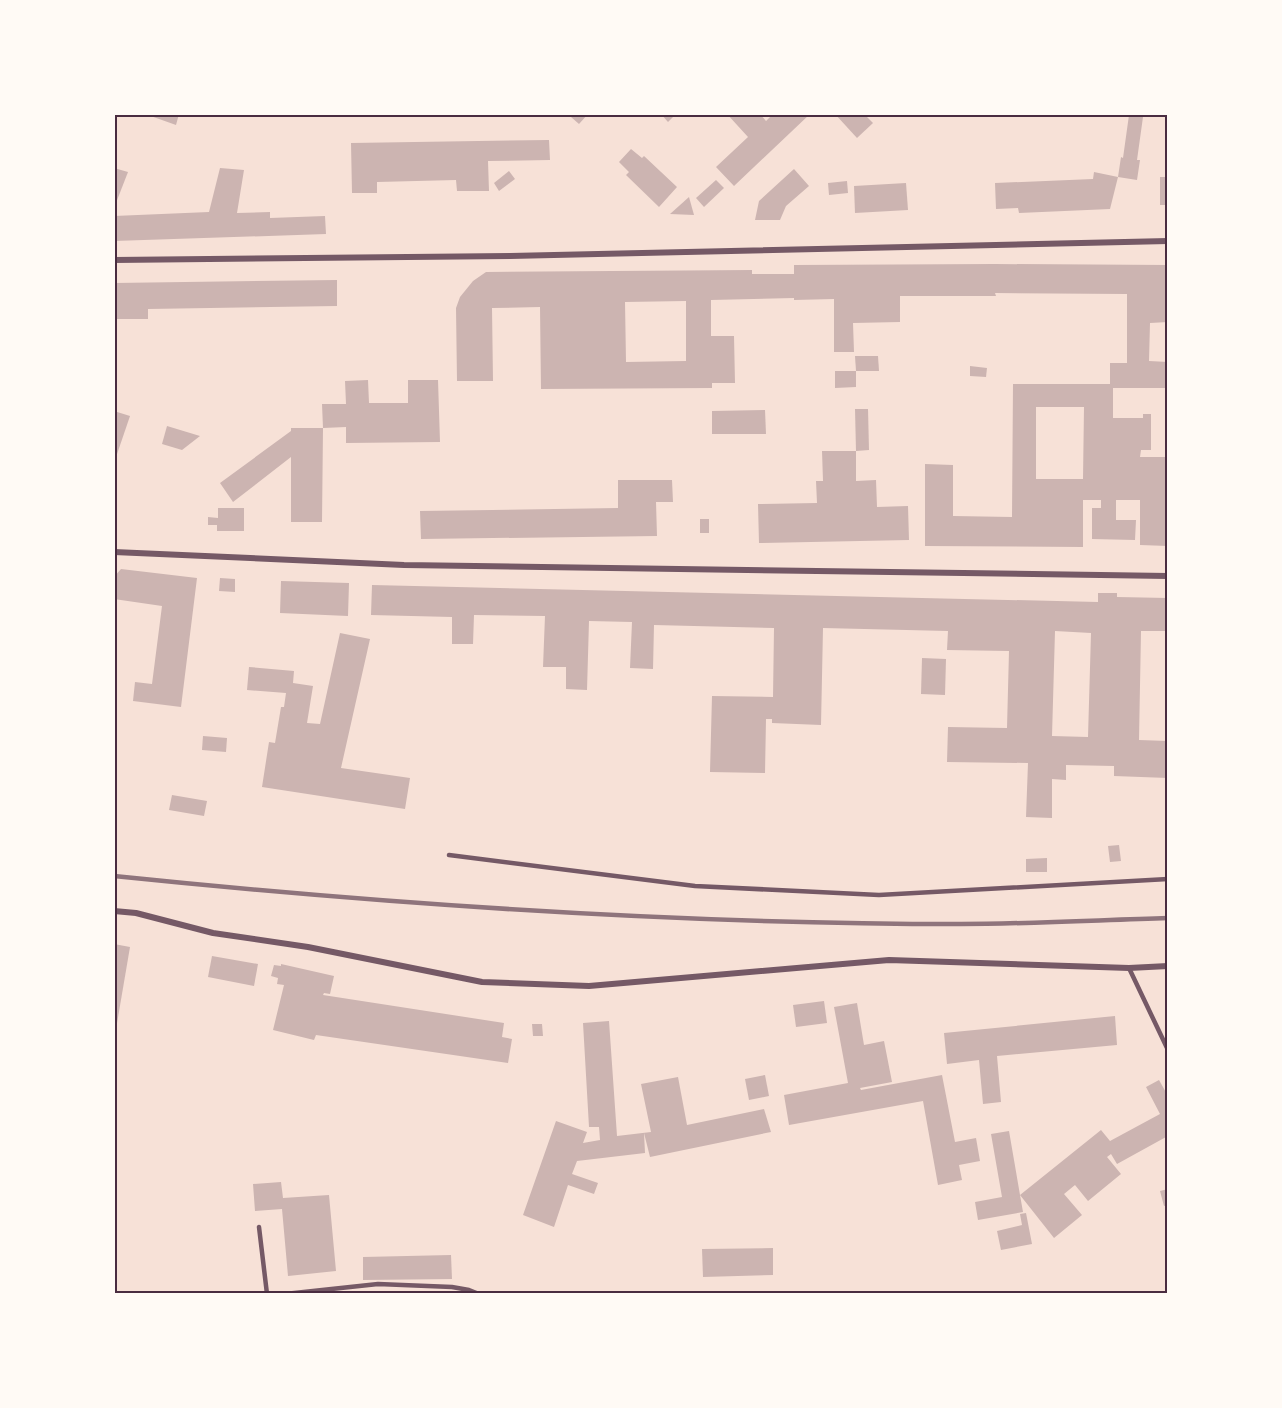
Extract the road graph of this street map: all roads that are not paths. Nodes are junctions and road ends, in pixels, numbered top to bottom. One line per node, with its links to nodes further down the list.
1 (1168, 241): 2 (street)
2 (114, 260)
3 (114, 552): 4 (street)
4 (1168, 576)
5 (449, 855): 6 (lane)
6 (1168, 879)
7 (114, 911): 9 (street)
8 (1168, 966): 9 (street)
9 (1130, 968): 10 (lane)
10 (1168, 1050)
11 (259, 1227): 12 (lane)
12 (267, 1294)
13 (285, 1294): 14 (lane)
14 (479, 1294)

